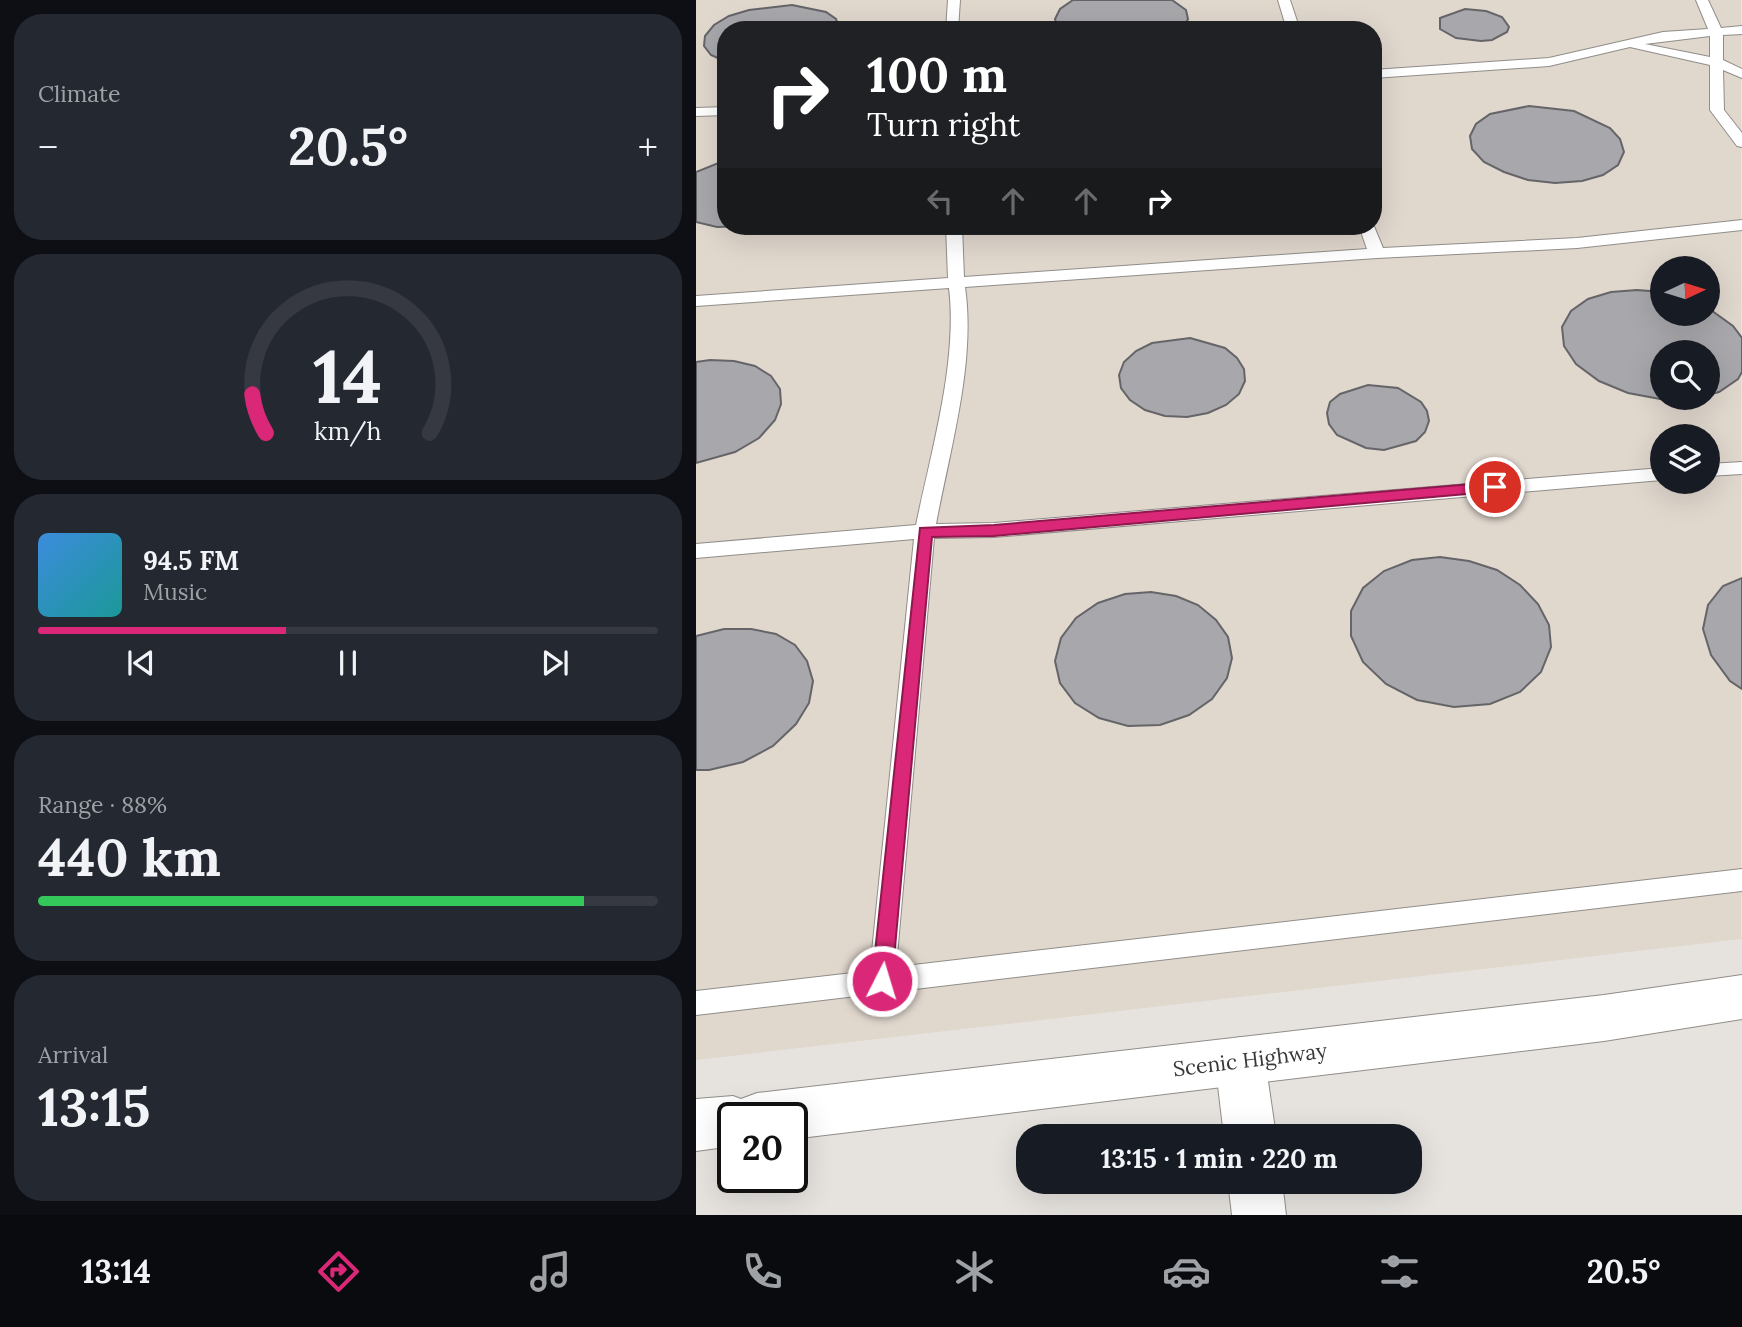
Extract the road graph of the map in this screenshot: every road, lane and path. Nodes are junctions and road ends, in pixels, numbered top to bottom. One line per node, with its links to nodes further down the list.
1 (954, 0): 4 (lane)
2 (1284, 0): 5 (lane)
3 (1702, 0): 7 (lane)
4 (953, 21)
5 (1291, 21)
6 (1741, 30): 7 (lane)
7 (1716, 32): 8 (lane); 9 (lane)
8 (1627, 44): 9 (lane); 10 (lane)
9 (1716, 62): 11 (lane); 14 (lane)
10 (1382, 73)
11 (1741, 74)
12 (717, 111): 13 (lane)
13 (696, 112)
14 (1741, 143)
15 (1741, 225): 18 (lane)
16 (954, 235): 19 (lane)
17 (1370, 235): 18 (lane)
18 (1377, 253): 19 (lane)
19 (956, 282): 20 (lane); 24 (lane)
20 (696, 301)
21 (1741, 468): 22 (lane)
22 (1720, 469)
23 (1650, 475): 24 (lane)
24 (925, 531): 25 (lane); 27 (lane)
25 (696, 551)
26 (1741, 880): 27 (lane)
27 (882, 981): 29 (lane)
28 (1741, 997): 30 (main road, Scenic Highway)
29 (696, 1003)
30 (1240, 1061): 31 (main road, Scenic Highway); 33 (main road)
31 (808, 1112)
32 (717, 1123): 34 (main road)
33 (1248, 1124)
34 (696, 1125)
35 (1257, 1194): 36 (main road)
36 (1260, 1215)

